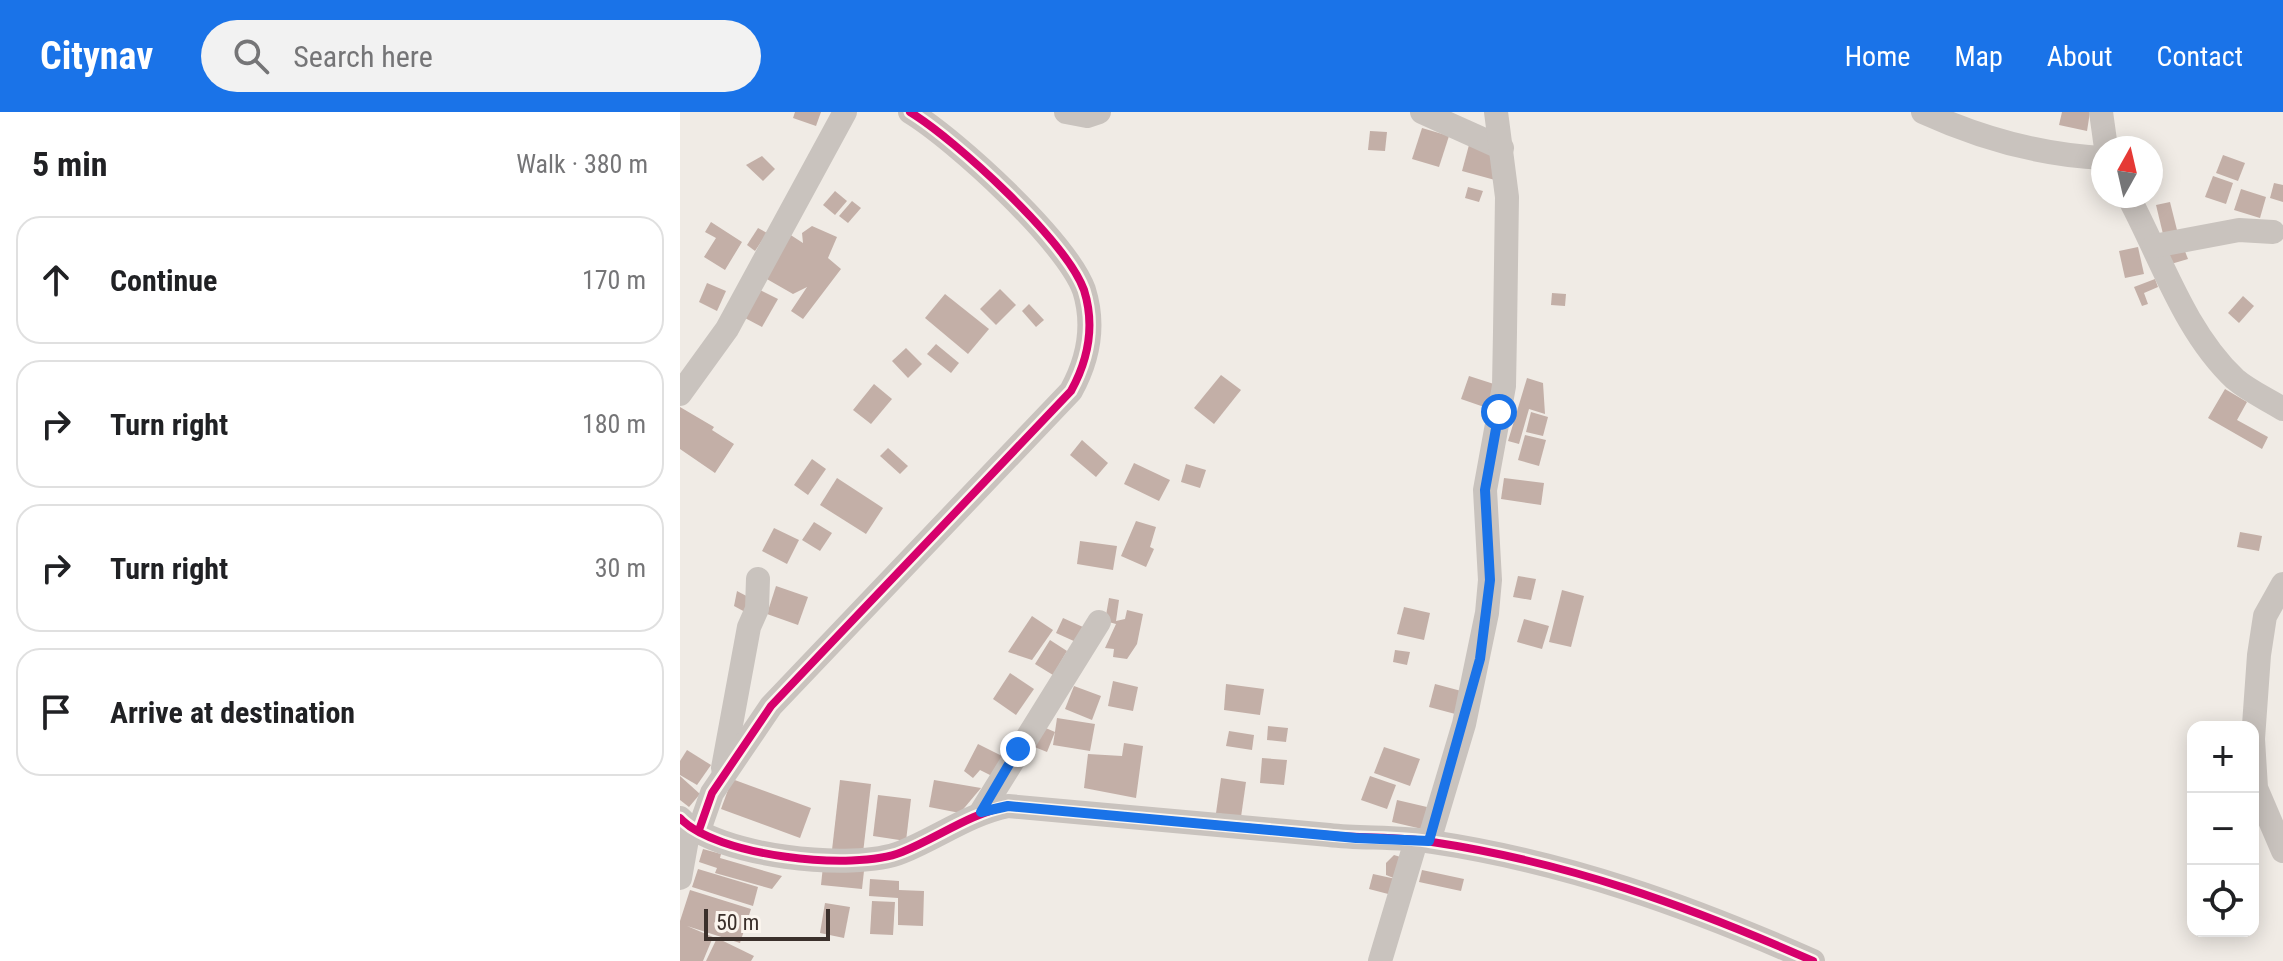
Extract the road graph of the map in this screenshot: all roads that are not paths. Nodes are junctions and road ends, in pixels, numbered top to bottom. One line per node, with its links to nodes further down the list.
1 (845, 112): 15 (street)
2 (910, 112): 20 (street)
3 (1066, 112): 4 (street)
4 (1099, 112)
5 (1422, 112): 10 (street)
6 (1496, 112): 10 (street)
7 (1923, 112): 11 (street)
8 (2101, 112): 9 (street)
9 (2104, 136)
10 (1502, 148): 23 (street)
11 (2091, 157)
12 (2134, 208): 14 (street)
13 (2273, 232): 14 (street)
14 (2154, 246): 16 (street)
15 (680, 394)
16 (2283, 409)
17 (758, 579): 20 (street)
18 (2283, 584): 24 (street)
19 (1099, 622): 21 (street)
20 (721, 778): 22 (street)
21 (981, 812): 22 (street); 23 (street)
22 (689, 825): 25 (street)
23 (1422, 841): 26 (street); 27 (street)
24 (2283, 851)
25 (680, 878)
26 (1380, 961)
27 (1813, 961)

